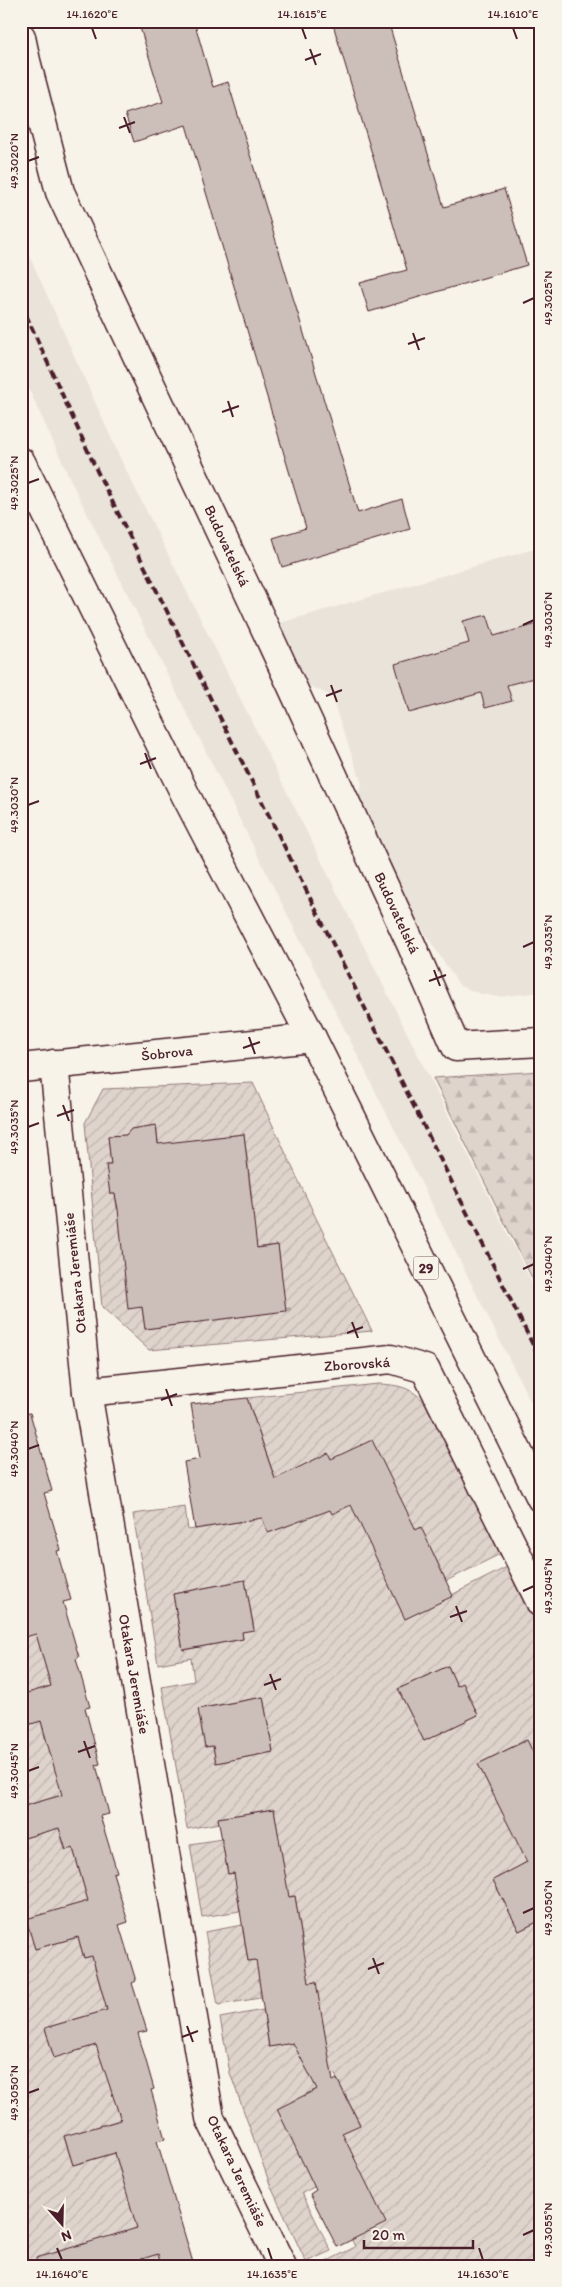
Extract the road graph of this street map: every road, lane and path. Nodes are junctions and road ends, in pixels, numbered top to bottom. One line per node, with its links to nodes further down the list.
1 (21, 37): 4 (street, Budovatelská)
2 (21, 462): 3 (street, 29)
3 (312, 1038): 5 (street, Šobrova); 8 (street, 29)
4 (541, 1042)
5 (54, 1064): 6 (street, Šobrova); 7 (street, Otakara Jeremiáše)
6 (21, 1068)
7 (87, 1392): 9 (street, Zborovská); 10 (street, Otakara Jeremiáše)
8 (541, 1498)
9 (541, 1603)
10 (282, 2266)

